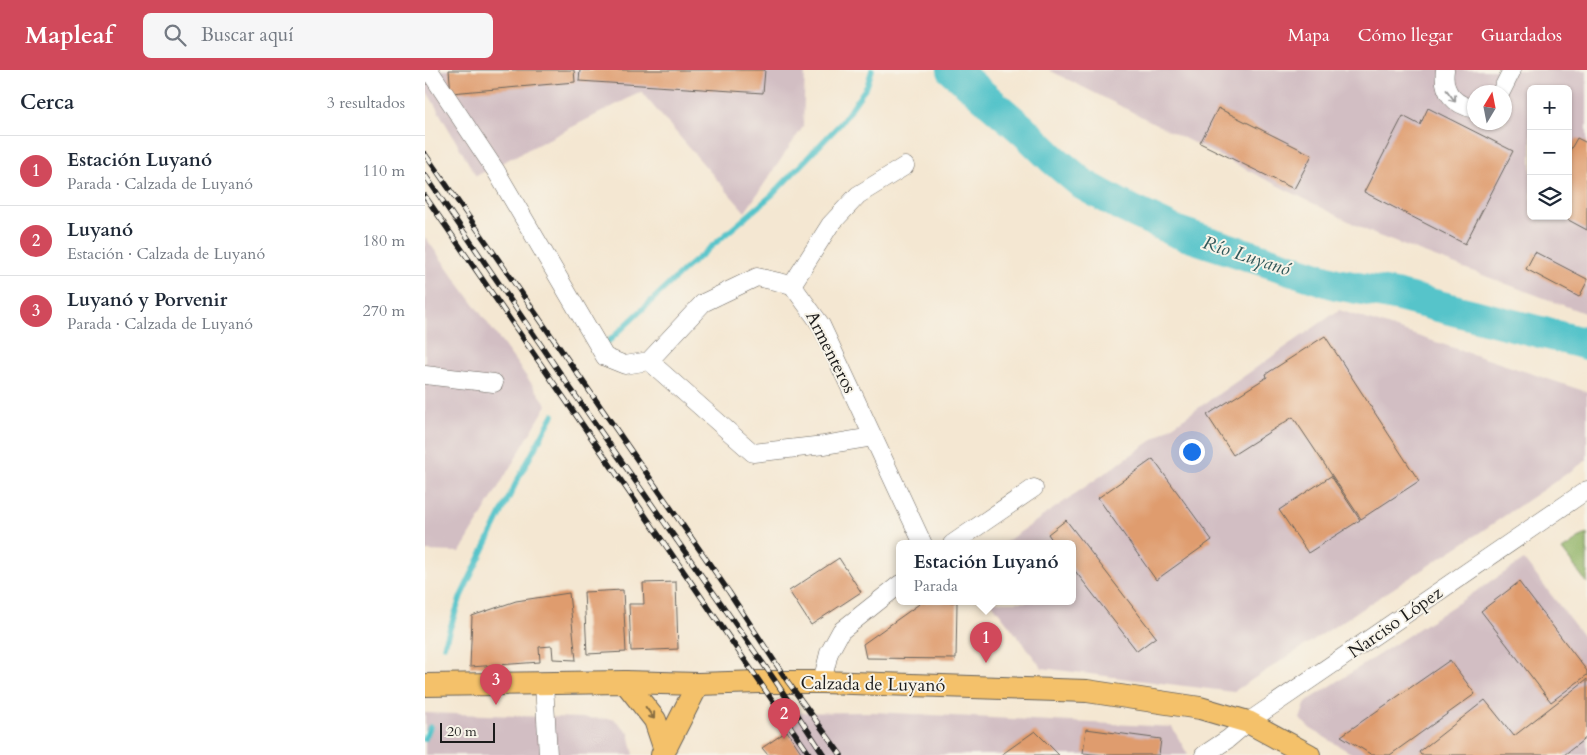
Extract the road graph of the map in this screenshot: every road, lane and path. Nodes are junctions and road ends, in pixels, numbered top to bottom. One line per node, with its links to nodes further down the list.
1 (429, 70): 8 (street)
2 (1445, 70): 5 (street, one-way to 5)
3 (1512, 70): 4 (street)
4 (1504, 85)
5 (1467, 107)
6 (905, 166): 7 (street)
7 (793, 285): 8 (street); 11 (street, Armenteros)
8 (649, 361): 11 (street)
9 (425, 376): 10 (street)
10 (494, 383)
11 (873, 437): 14 (street, Armenteros)
12 (1034, 488): 15 (street)
13 (1587, 490): 22 (street, Narciso López)
14 (921, 540)
15 (958, 540)
16 (896, 587): 18 (street)
17 (625, 682): 19 (main road, Calzada de Luyanó); 20 (main road, Calzada de Luyanó); 24 (main road, one-way to 24)
18 (822, 682): 20 (main road, Calzada de Luyanó); 22 (main road, Calzada de Luyanó)
19 (544, 683): 21 (main road, Calzada de Luyanó); 25 (street)
20 (698, 684): 24 (main road)
21 (425, 685)
22 (1248, 722): 23 (street, Narciso López); 27 (main road, Calzada de Luyanó)
23 (1229, 747): 26 (street, Narciso López)
24 (663, 753)
25 (548, 755)
26 (1204, 755)
27 (1309, 755)

